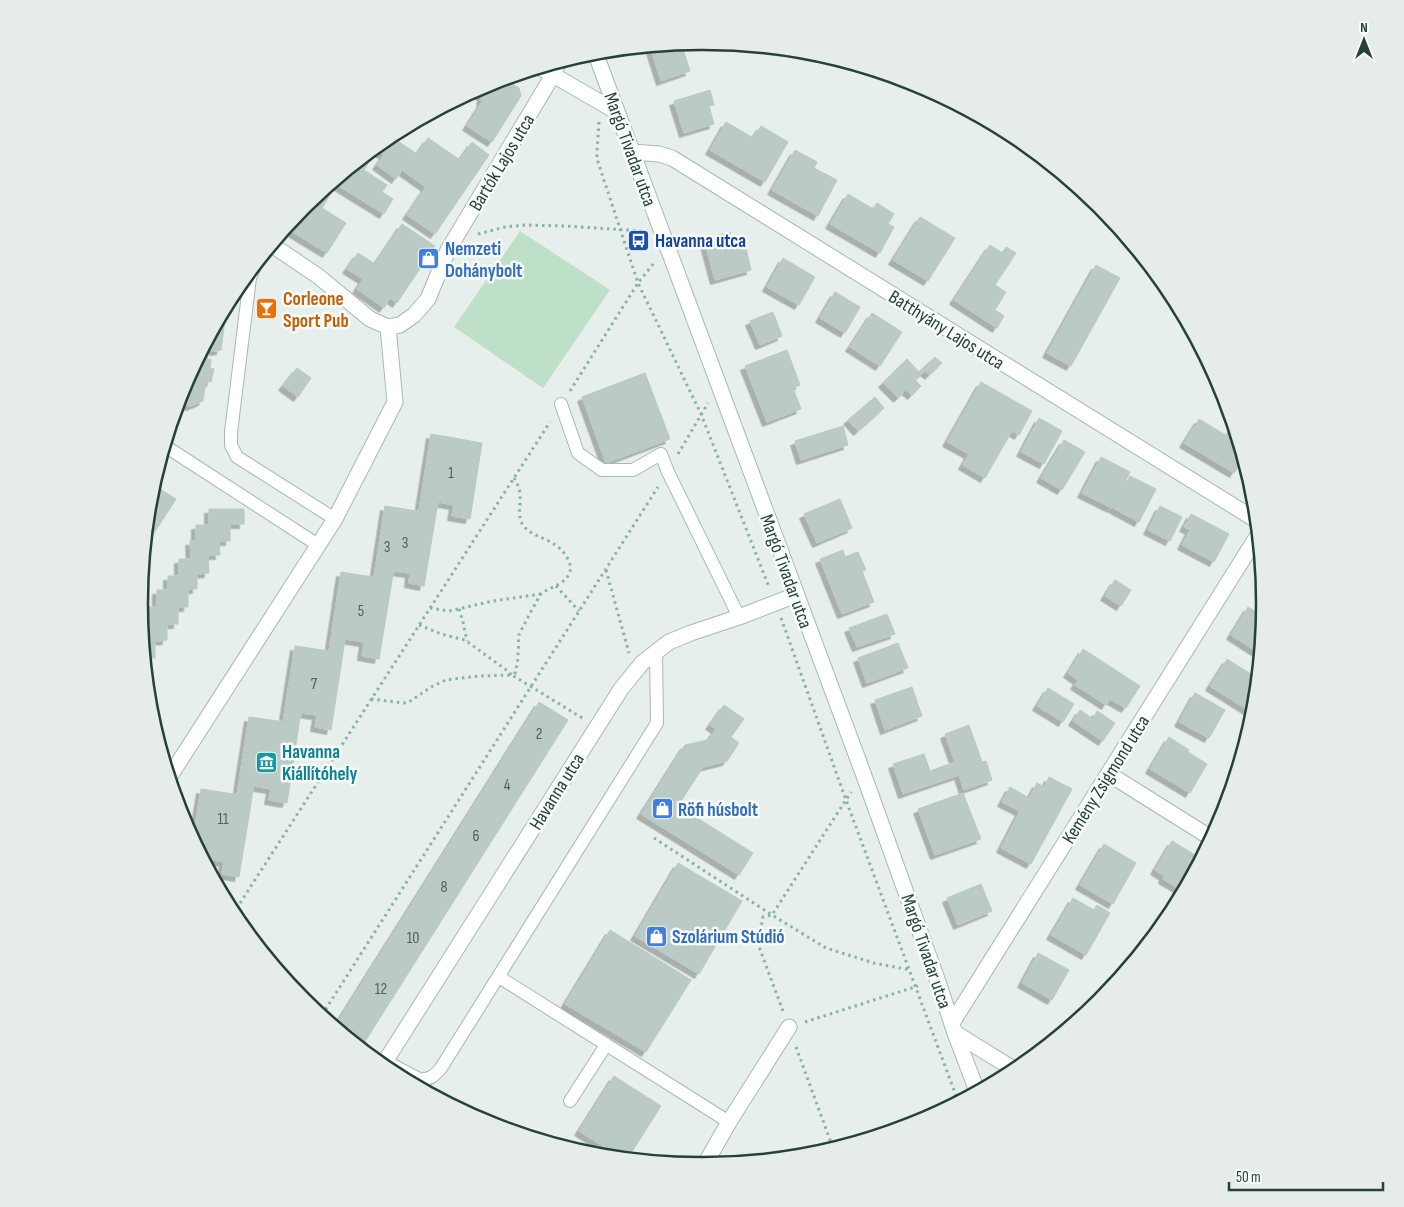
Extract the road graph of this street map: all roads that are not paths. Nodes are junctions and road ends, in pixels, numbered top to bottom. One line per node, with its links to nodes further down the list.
1 (598, 60): 4 (street, Margó Tivadar utca)
2 (553, 71): 4 (street)
3 (548, 72): 8 (street, Bartók Lajos utca)
4 (617, 112): 5 (street, Margó Tivadar utca)
5 (632, 152): 11 (street, Batthyány Lajos utca); 15 (street, Margó Tivadar utca)
6 (278, 249): 8 (street)
7 (249, 286): 12 (lane)
8 (388, 327): 12 (street)
9 (561, 404): 16 (lane)
10 (170, 449): 14 (lane)
11 (1248, 515)
12 (335, 519): 14 (street)
13 (1252, 544): 19 (street, Kemény Zsigmond utca)
14 (318, 545): 18 (street)
15 (796, 595): 16 (street, Havanna utca); 23 (street, Margó Tivadar utca)
16 (739, 617): 17 (street, Havanna utca)
17 (656, 652): 21 (lane); 25 (street, Havanna utca)
18 (174, 769)
19 (1109, 774): 20 (street); 23 (street, Kemény Zsigmond utca)
20 (1204, 834)
21 (499, 977): 24 (lane); 27 (lane)
22 (789, 1028): 30 (street)
23 (953, 1028): 26 (street); 28 (street, Margó Tivadar utca)
24 (606, 1045): 29 (lane); 30 (lane)
25 (387, 1059)
26 (1008, 1065)
27 (417, 1078)
28 (975, 1085)
29 (570, 1101)
30 (729, 1122): 31 (street)
31 (709, 1157)

